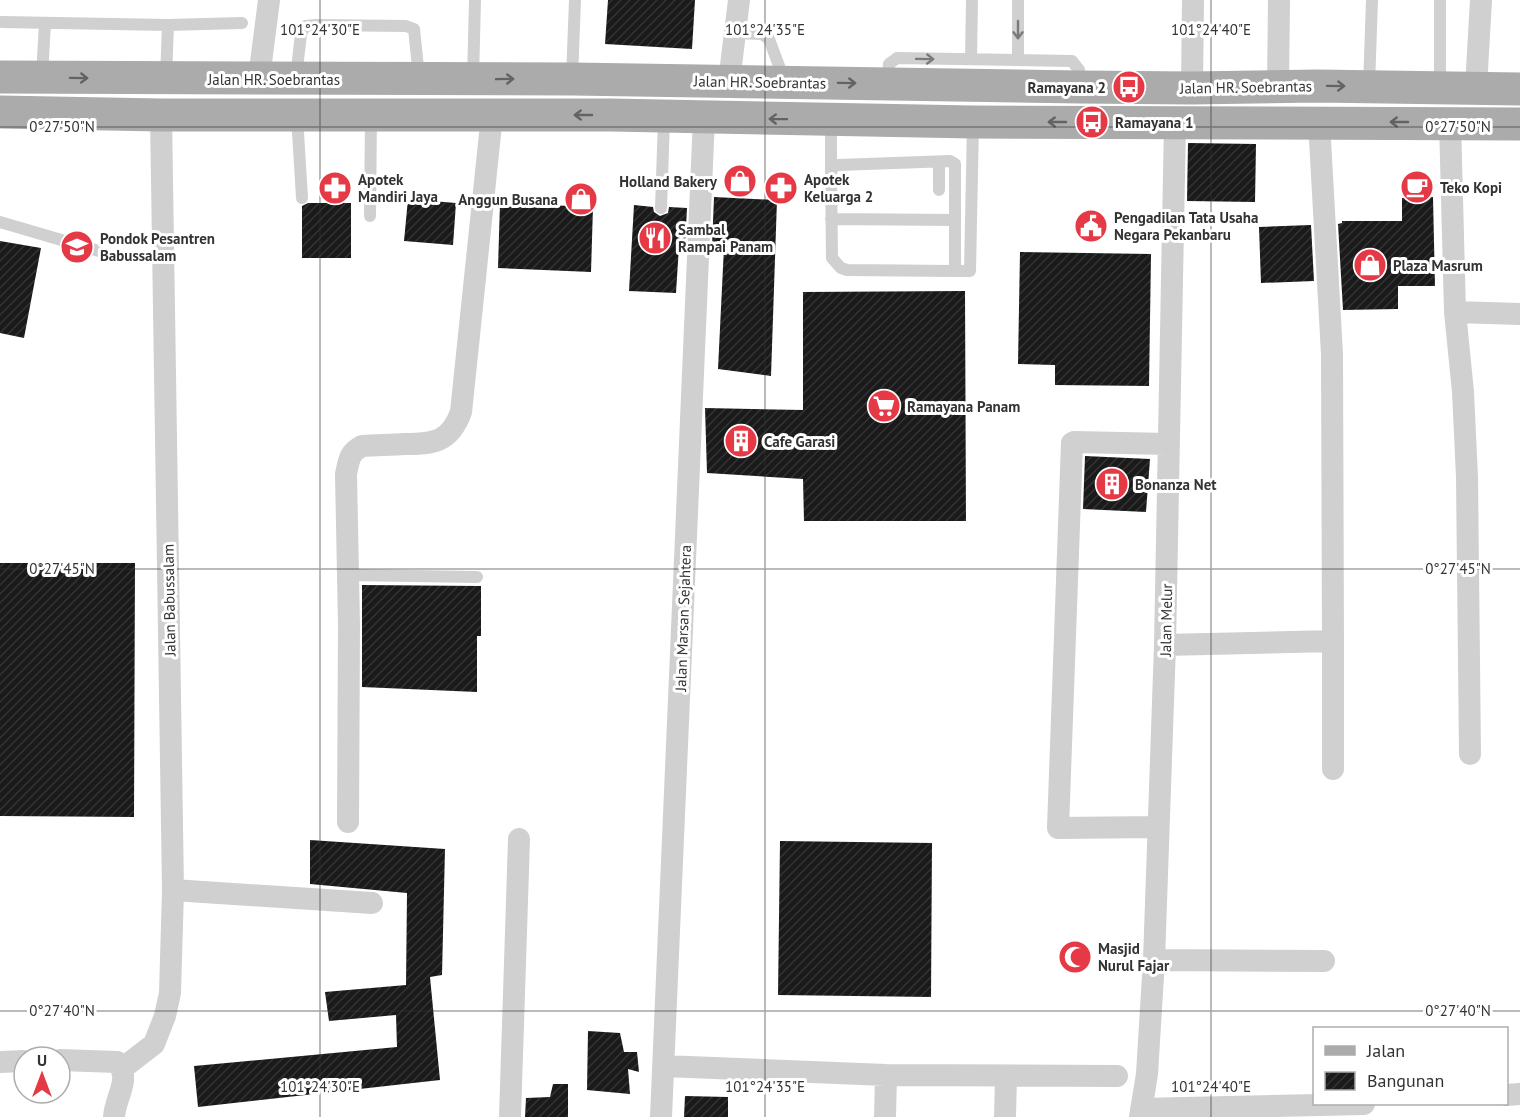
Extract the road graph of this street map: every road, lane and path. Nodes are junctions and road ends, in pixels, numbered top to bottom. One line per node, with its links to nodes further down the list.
1 (269, 0): 21 (street)
2 (475, 0): 27 (lane)
3 (575, 0): 24 (lane)
4 (739, 0): 16 (street)
5 (972, 0): 17 (lane)
6 (1018, 0): 18 (lane, one-way to 18)
7 (1193, 0): 35 (street)
8 (1279, 0): 31 (street)
9 (1372, 0): 33 (lane)
10 (1440, 0): 36 (lane)
11 (1481, 0): 34 (street)
12 (2, 22): 13 (lane)
13 (45, 23): 15 (lane); 20 (lane)
14 (242, 23): 15 (lane)
15 (168, 25): 22 (lane)
16 (735, 33): 28 (street); 29 (lane)
17 (971, 59): 18 (lane); 30 (lane, one-way to 17)
18 (1018, 60): 32 (lane)
19 (0, 78): 20 (main road, Jalan HR. Soebrantas)
20 (42, 78): 22 (main road, Jalan HR. Soebrantas, one-way to 22)
21 (259, 78): 22 (main road, Jalan HR. Soebrantas); 23 (main road, Jalan HR. Soebrantas); 39 (main road)
22 (166, 79)
23 (296, 79): 25 (main road, Jalan HR. Soebrantas); 26 (lane)
24 (572, 79): 27 (main road, Jalan HR. Soebrantas, one-way to 24); 28 (main road, Jalan HR. Soebrantas)
25 (349, 80): 26 (main road, Jalan HR. Soebrantas); 42 (main road)
26 (420, 80): 27 (main road, Jalan HR. Soebrantas)
27 (473, 80)
28 (729, 82): 29 (main road, Jalan HR. Soebrantas)
29 (786, 83): 30 (main road, Jalan HR. Soebrantas, one-way to 30)
30 (887, 84): 32 (main road, Jalan HR. Soebrantas)
31 (1278, 86): 33 (main road, Jalan HR. Soebrantas, one-way to 33); 35 (main road, Jalan HR. Soebrantas)
32 (1080, 87): 35 (main road, Jalan HR. Soebrantas)
33 (1369, 87): 36 (main road, Jalan HR. Soebrantas)
34 (1476, 87): 36 (main road, Jalan HR. Soebrantas); 37 (main road, Jalan HR. Soebrantas)
35 (1192, 88)
36 (1440, 88)
37 (1520, 88)
38 (0, 112): 41 (main road)
39 (260, 114): 40 (main road); 41 (main road)
40 (297, 114): 42 (main road); 55 (lane)
41 (161, 115): 75 (street, Jalan Babussalam)
42 (360, 115): 43 (main road); 57 (lane)
43 (492, 115): 44 (main road, one-way to 43); 66 (street)
44 (664, 117): 45 (main road); 56 (lane)
45 (704, 118): 46 (main road, one-way to 45); 80 (street, Jalan Marsan Sejahtera)
46 (831, 120): 47 (main road); 53 (lane)
47 (973, 122): 49 (main road, one-way to 47); 62 (lane)
48 (1319, 122): 49 (main road); 50 (main road, one-way to 48); 68 (street)
49 (1175, 123): 65 (street, Jalan Melur)
50 (1450, 123): 51 (main road); 63 (street)
51 (1520, 124)
52 (939, 162): 53 (lane); 54 (lane); 59 (lane)
53 (831, 171): 58 (lane)
54 (939, 190)
55 (302, 198)
56 (661, 208)
57 (370, 216)
58 (831, 219): 59 (lane); 62 (lane)
59 (955, 220): 62 (lane)
60 (0, 222): 61 (lane)
61 (99, 251)
62 (955, 271)
63 (1455, 312): 64 (street); 70 (street)
64 (1520, 314)
65 (1168, 444): 69 (street, Jalan Melur); 73 (street)
66 (347, 575): 67 (lane); 72 (street)
67 (477, 577)
68 (1333, 641): 69 (street); 71 (street)
69 (1166, 645): 73 (street, Jalan Melur)
70 (1470, 754)
71 (1333, 769)
72 (348, 822)
73 (1158, 828): 77 (street, Jalan Melur)
74 (519, 839): 88 (street)
75 (173, 890): 76 (street); 81 (street, Jalan Babussalam)
76 (372, 903)
77 (1154, 960): 78 (street); 86 (street, Jalan Melur)
78 (1324, 961)
79 (72, 1060): 81 (street)
80 (664, 1066): 82 (street); 89 (street, Jalan Marsan Sejahtera)
81 (123, 1068): 87 (street)
82 (886, 1075): 83 (street); 90 (street)
83 (1006, 1076): 84 (street); 91 (street)
84 (1117, 1076)
85 (1339, 1105): 86 (street)
86 (1141, 1113)
87 (114, 1117)
88 (510, 1117)
89 (661, 1117)
90 (885, 1117)
91 (1005, 1117)

